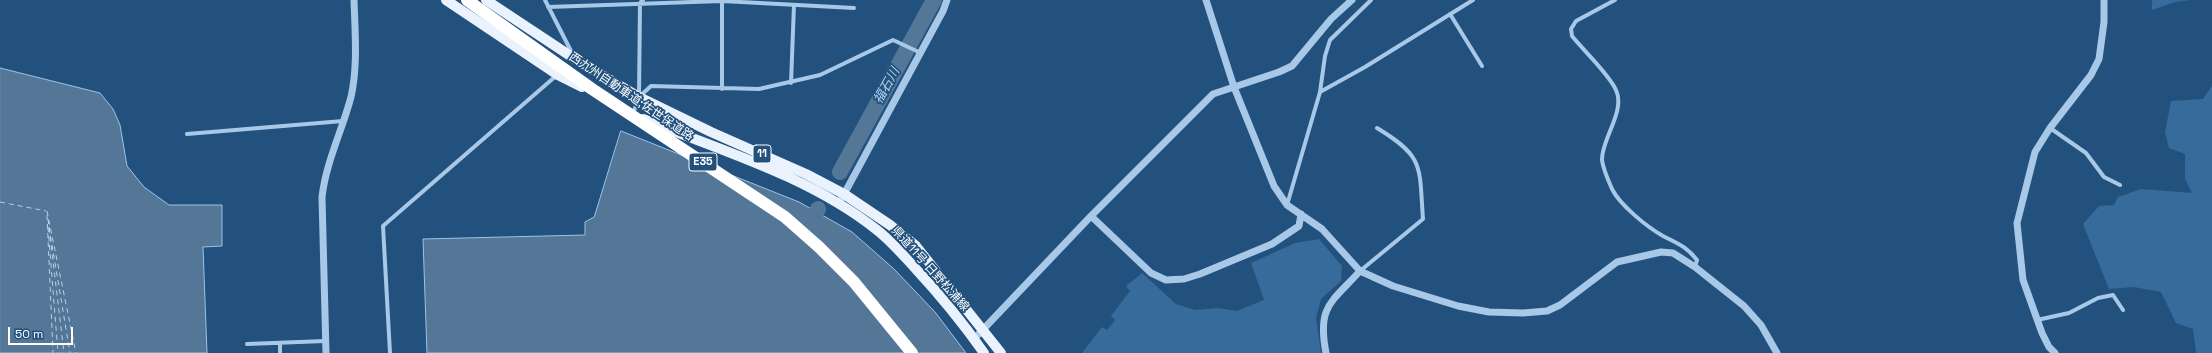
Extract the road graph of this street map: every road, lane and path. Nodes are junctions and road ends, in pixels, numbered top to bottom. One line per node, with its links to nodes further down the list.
1 (354, 0): 32 (street)
2 (446, 0): 20 (main road, 県道11号 日野松浦線 / 11)
3 (467, 0): 53 (highway, 西九州自動車道;佐世保道路 / E35)
4 (473, 0): 20 (street)
5 (486, 0): 23 (main road, 県道11号 日野松浦線 / 11)
6 (545, 0): 18 (street)
7 (643, 0): 16 (street)
8 (947, 0): 22 (street)
9 (1206, 0): 27 (street)
10 (1352, 0): 27 (street)
11 (1371, 0): 29 (street)
12 (1473, 0): 21 (street)
13 (1615, 0): 41 (street)
14 (2104, 0): 34 (street)
15 (722, 1): 16 (street); 17 (street); 28 (street)
16 (640, 3): 18 (street); 30 (street)
17 (794, 5): 19 (street); 26 (street)
18 (548, 7): 23 (street)
19 (854, 8)
20 (466, 12): 25 (main road, 県道11号 日野松浦線 / 11)
21 (1450, 14): 24 (street); 29 (street)
22 (918, 51): 26 (street); 37 (street)
23 (575, 59): 30 (main road, 県道11号 日野松浦線 / 11)
24 (1482, 66)
25 (558, 75): 31 (main road, 県道11号 日野松浦線 / 11); 52 (street)
26 (790, 83): 28 (street)
27 (1234, 87): 38 (street); 40 (street)
28 (722, 89): 30 (street)
29 (1320, 92): 38 (street)
30 (639, 97): 31 (street); 37 (main road, 県道11号 日野松浦線 / 11)
31 (633, 114): 37 (main road, 県道11号 日野松浦線 / 11)
32 (342, 121): 35 (street); 47 (street)
33 (1377, 128): 42 (street)
34 (2050, 128): 36 (street); 44 (street)
35 (187, 134)
36 (2120, 185)
37 (842, 199): 45 (main road, 県道11号 日野松浦線 / 11); 46 (main road, 県道11号 日野松浦線 / 11)
38 (1288, 205): 39 (street)
39 (1302, 214): 40 (street); 42 (street)
40 (1091, 216): 45 (street)
41 (1695, 267): 42 (street); 57 (street)
42 (1360, 271): 56 (street)
43 (2123, 310): 44 (street)
44 (2037, 320): 58 (street)
45 (983, 328): 46 (street); 55 (main road, 県道11号 日野松浦線 / 11)
46 (974, 339): 54 (main road, 県道11号 日野松浦線 / 11)
47 (325, 342): 48 (street); 51 (street)
48 (280, 343): 49 (street); 50 (street)
49 (247, 344)
50 (280, 353)
51 (326, 353)
52 (390, 353)
53 (912, 353)
54 (984, 353)
55 (1001, 353)
56 (1326, 353)
57 (1777, 353)
58 (2055, 353)

